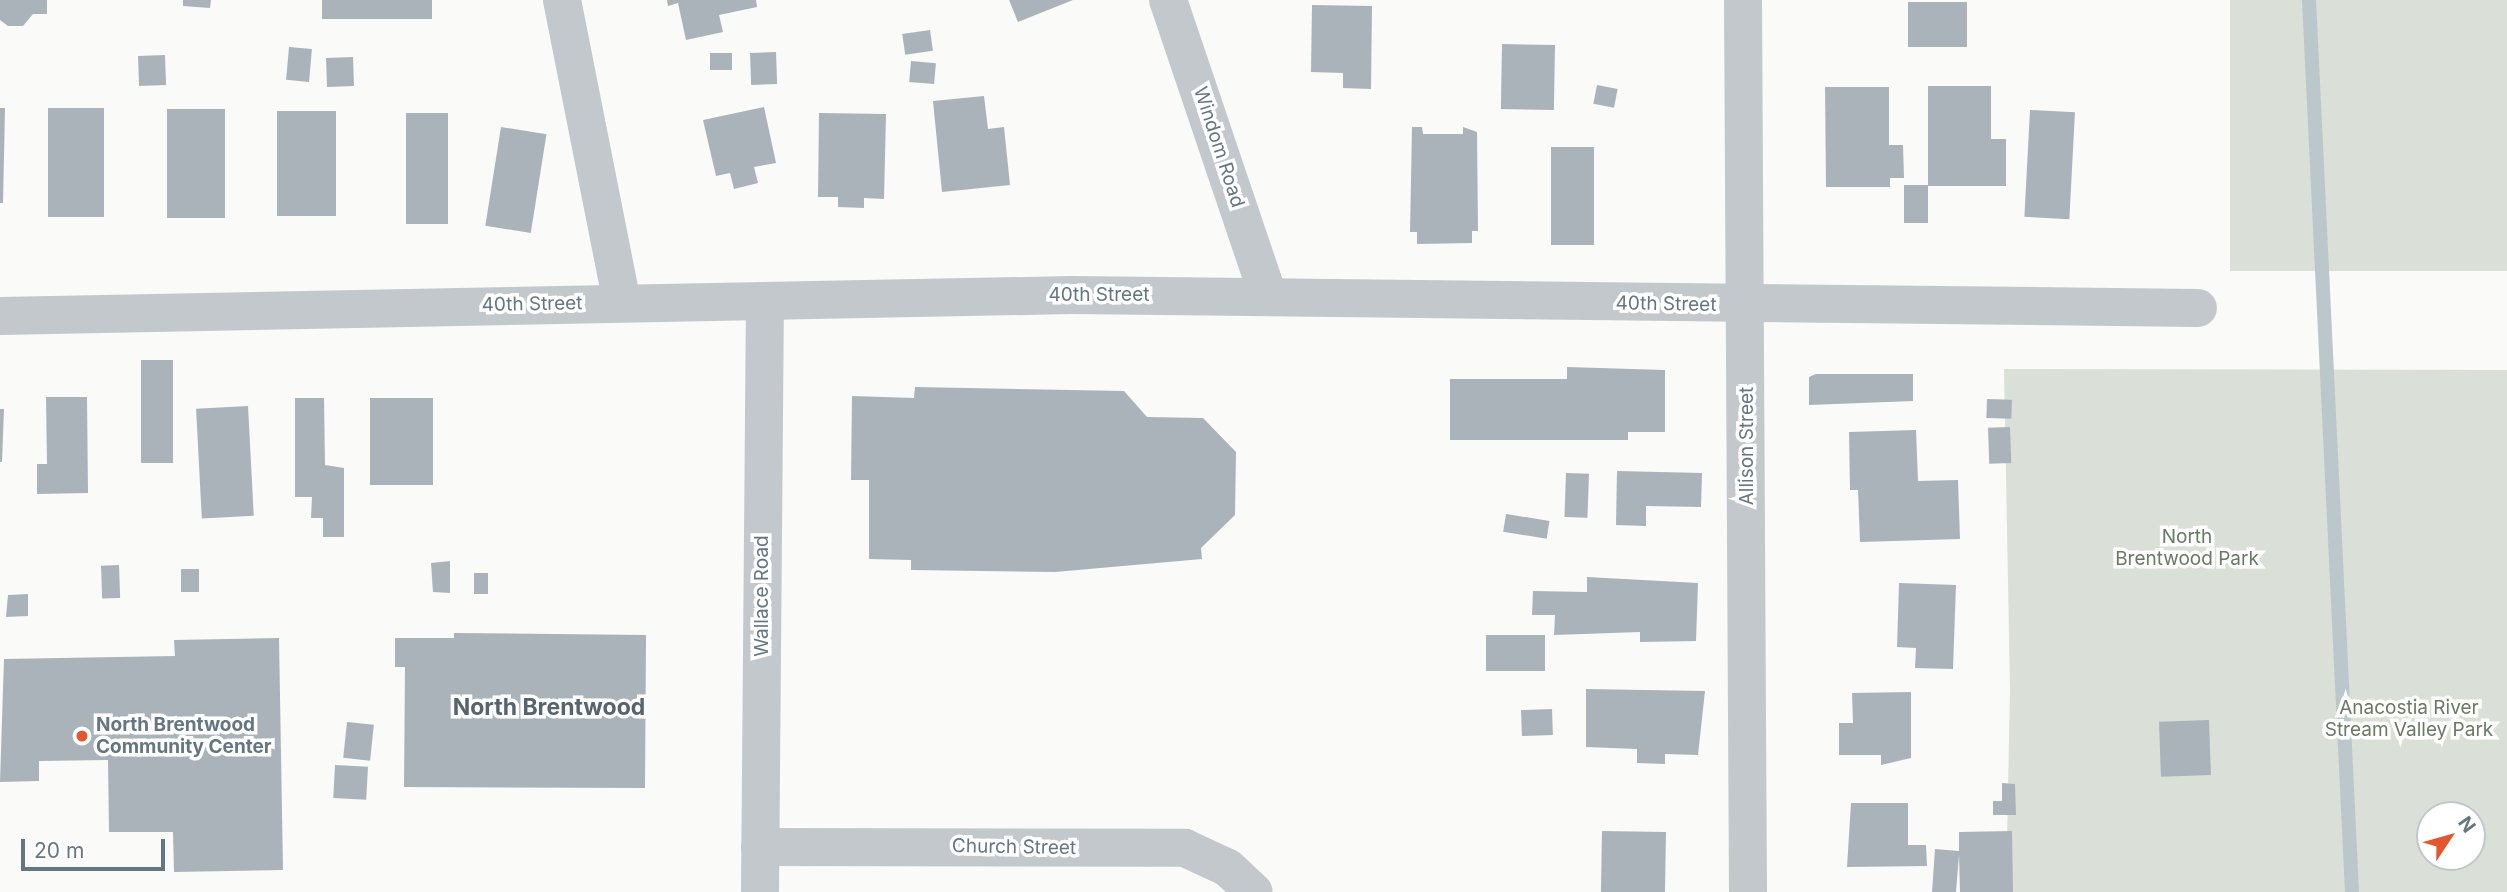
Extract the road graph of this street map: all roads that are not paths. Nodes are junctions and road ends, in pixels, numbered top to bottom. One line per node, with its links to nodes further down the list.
1 (562, 0): 6 (street)
2 (1168, 0): 4 (street, Windom Road)
3 (1743, 0): 7 (street, Allison Street)
4 (1268, 295): 5 (street, 40th Street); 7 (street, 40th Street)
5 (765, 301): 6 (street, 40th Street); 10 (street, Wallace Road)
6 (621, 302): 9 (street, 40th Street)
7 (1746, 306): 8 (street, 40th Street); 13 (street, Allison Street)
8 (2198, 308)
9 (0, 316)
10 (760, 847): 11 (street, Wallace Road); 12 (street, Church Street)
11 (760, 892)
12 (1254, 892)
13 (1748, 892)

